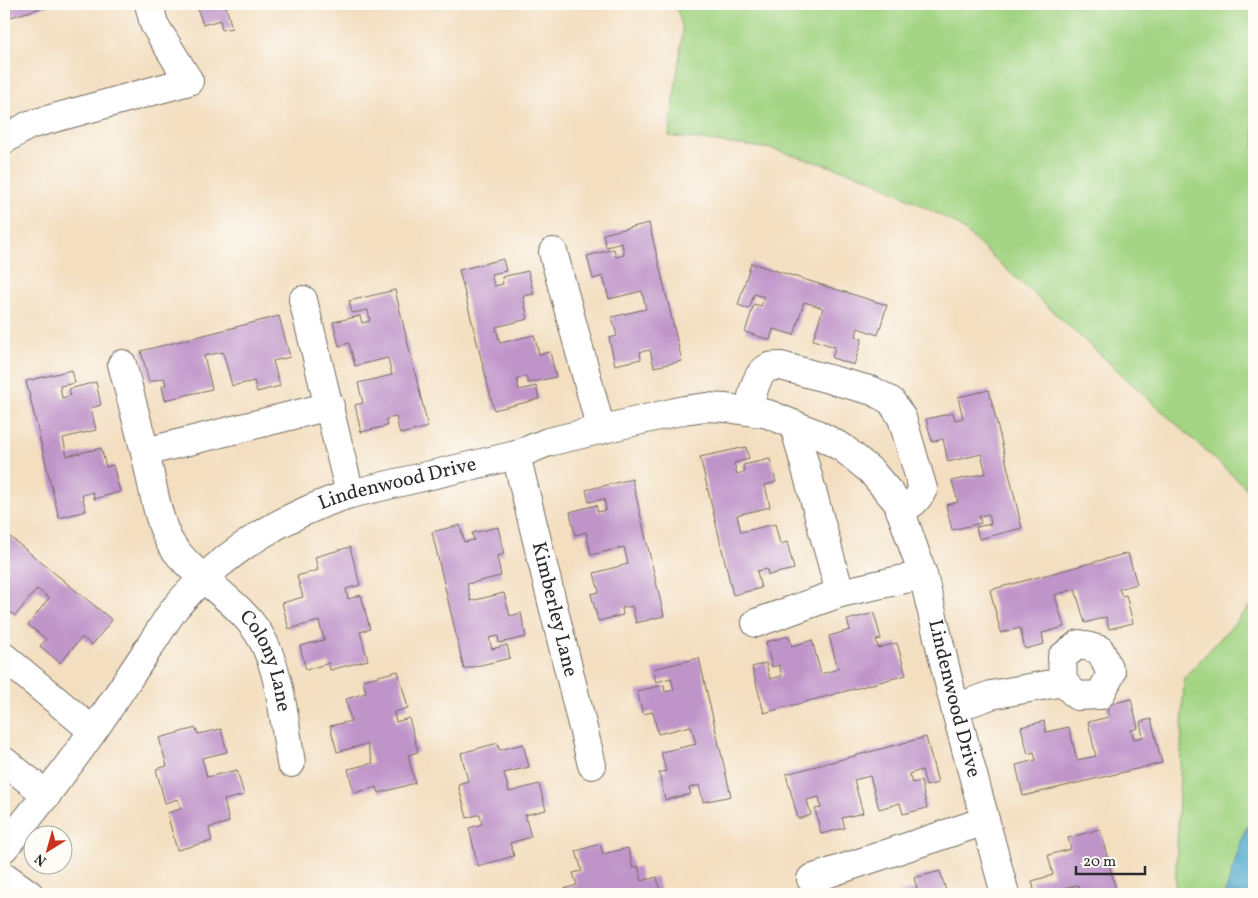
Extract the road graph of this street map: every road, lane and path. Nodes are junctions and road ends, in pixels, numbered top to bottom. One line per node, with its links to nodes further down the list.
1 (149, 4): 2 (street)
2 (4, 140)
3 (553, 252): 9 (street)
4 (303, 300): 6 (street)
5 (122, 364): 10 (street, Colony Lane)
6 (330, 406): 10 (street); 12 (street)
7 (749, 412): 8 (street, Lindenwood Drive); 9 (street, Lindenwood Drive); 13 (street)
8 (794, 425): 13 (street, Lindenwood Drive); 16 (street)
9 (601, 430): 11 (street, Lindenwood Drive)
10 (145, 452): 15 (street, Colony Lane)
11 (516, 455): 12 (street, Lindenwood Drive); 24 (street, Kimberley Lane)
12 (350, 494): 15 (street, Lindenwood Drive)
13 (900, 510): 14 (street, Lindenwood Drive)
14 (923, 575): 16 (street); 20 (street, Lindenwood Drive)
15 (205, 578): 21 (street, Lindenwood Drive); 23 (street, Colony Lane)
16 (840, 593): 17 (street)
17 (756, 623)
18 (4, 657): 21 (street)
19 (1063, 682): 20 (street)
20 (955, 708): 26 (street, Lindenwood Drive)
21 (93, 731): 25 (street, Lindenwood Drive)
22 (4, 761): 25 (street)
23 (291, 763)
24 (592, 765)
25 (47, 795): 27 (street, Lindenwood Drive)
26 (985, 822): 29 (street); 31 (street, Lindenwood Drive)
27 (4, 848)
28 (4, 876): 30 (street)
29 (811, 879)
30 (29, 894)
31 (1006, 894)

